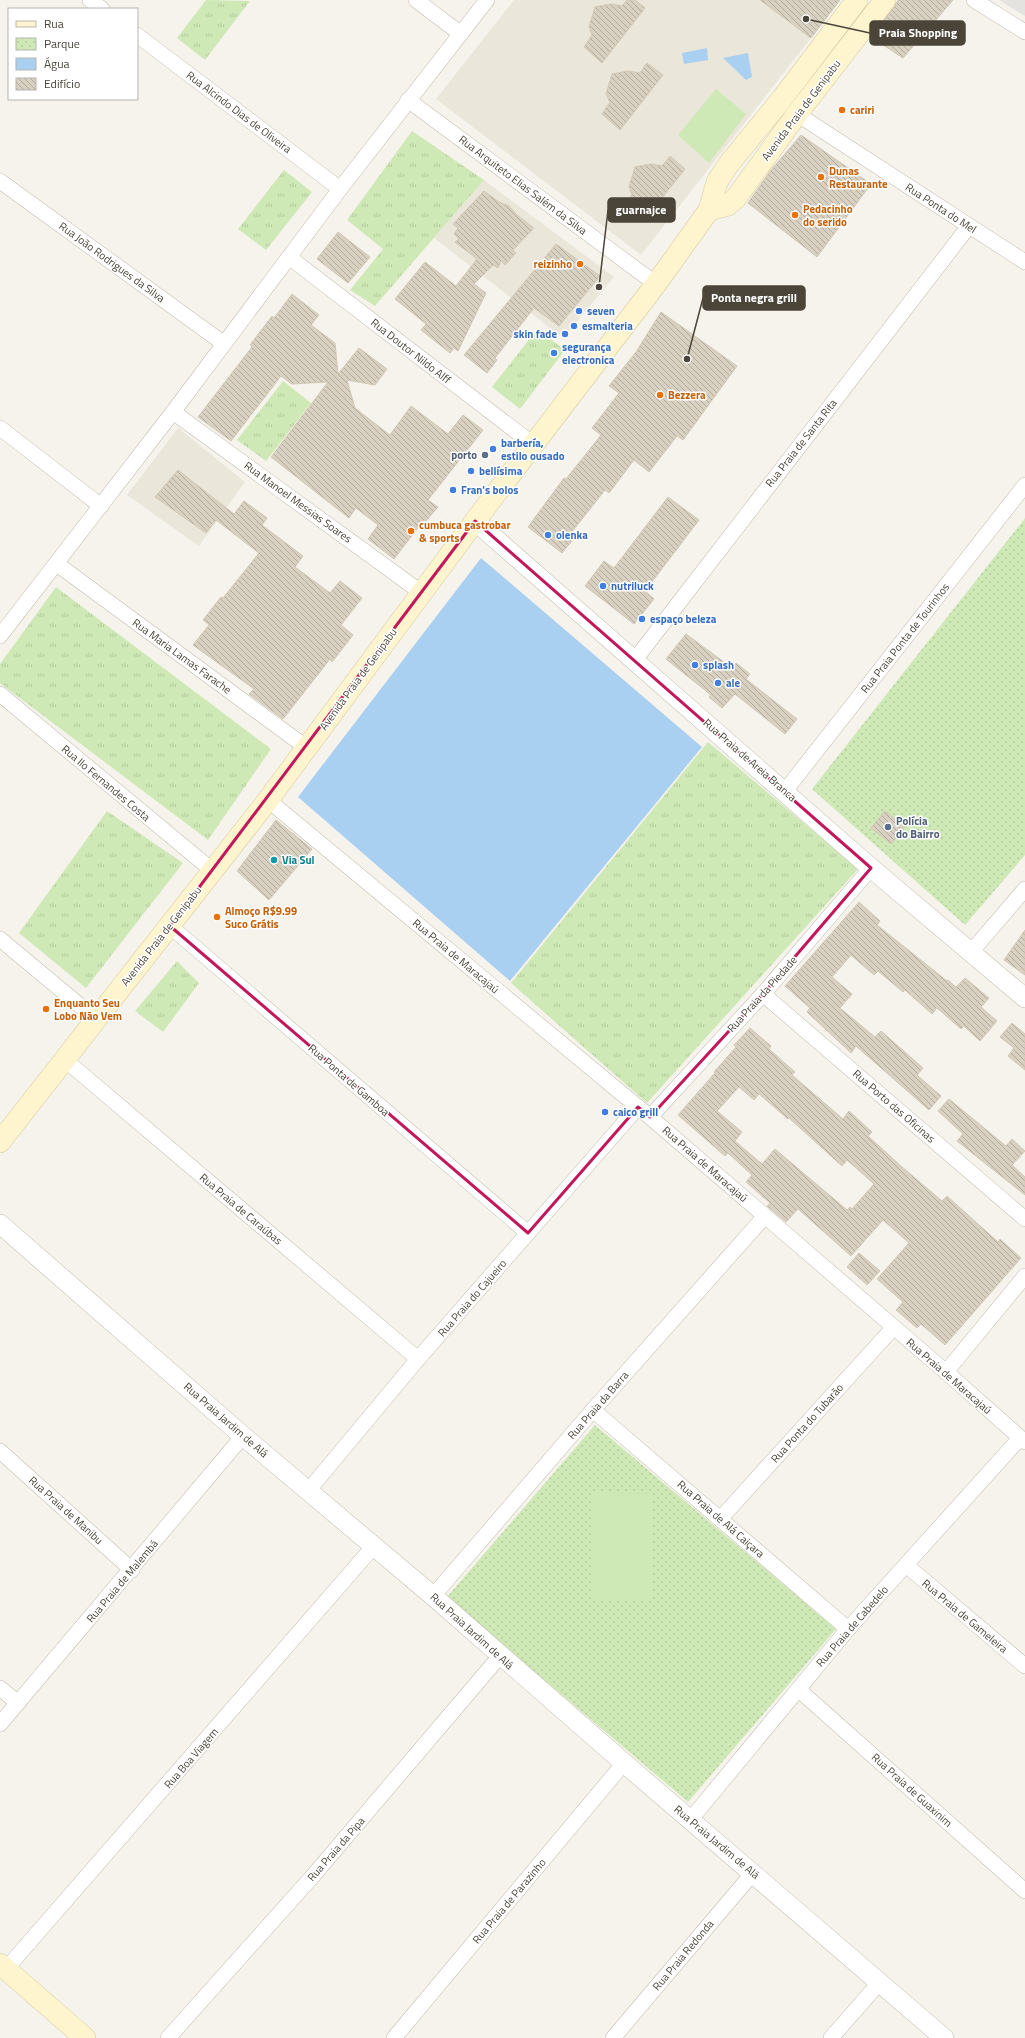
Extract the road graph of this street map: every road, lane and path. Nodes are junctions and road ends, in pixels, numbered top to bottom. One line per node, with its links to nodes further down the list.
1 (90, 0): 7 (street)
2 (416, 0): 9 (street)
3 (487, 0): 9 (street)
4 (857, 0): 15 (main road, Avenida Praia de Genipabu)
5 (885, 0): 12 (main road, Avenida Praia de Genipabu)
6 (974, 0): 8 (street)
7 (101, 8)
8 (1025, 32)
9 (461, 34): 11 (street)
10 (138, 36): 14 (street, Rua Alcindo Dias de Oliveira)
11 (408, 100): 14 (street); 19 (street, Rua Arquiteto Elias Salém da Silva)
12 (797, 114): 15 (main road, Avenida Praia de Genipabu); 16 (street, Rua Ponta do Mel)
13 (0, 181): 20 (street, Rua João Rodrigues da Silva)
14 (340, 189): 17 (street)
15 (709, 210): 19 (main road, Avenida Praia de Genipabu)
16 (969, 226): 18 (street, Rua Ponta do Mel); 30 (street, Rua Praia de Santa Rita)
17 (289, 257): 20 (street); 23 (street, Rua Doutor Nildo Alff)
18 (1025, 262)
19 (656, 284): 23 (main road, Avenida Praia de Genipabu)
20 (223, 343): 21 (street)
21 (173, 412): 25 (street); 28 (street, Rua Manoel Messias Soares)
22 (0, 428): 25 (street)
23 (534, 445): 26 (main road, Avenida Praia de Genipabu)
24 (1025, 485): 33 (street, Rua Praia Ponta de Tourinhos)
25 (101, 506): 27 (street)
26 (475, 522): 28 (main road, Avenida Praia de Genipabu); 30 (street, Rua Praia de Areia Branca)
27 (56, 564): 29 (street); 32 (street, Rua Maria Lamas Farache)
28 (422, 593): 32 (main road, Avenida Praia de Genipabu)
29 (0, 636)
30 (634, 661): 33 (street, Rua Praia de Areia Branca)
31 (0, 694): 36 (street, Rua Ilo Fernandes Costa)
32 (307, 748): 34 (main road, Avenida Praia de Genipabu)
33 (785, 791): 35 (street, Rua Praia de Areia Branca)
34 (268, 800): 36 (main road, Avenida Praia de Genipabu); 45 (street, Rua Praia de Maracajaú)
35 (871, 868): 40 (street, Rua Praia de Areia Branca); 41 (street, Rua Praia da Piedade)
36 (213, 872): 38 (main road, Avenida Praia de Genipabu)
37 (1025, 889): 40 (street)
38 (170, 926): 43 (main road, Avenida Praia de Genipabu); 51 (street, Rua Ponta de Gamboa)
39 (0, 939): 43 (street)
40 (971, 952): 42 (street, Rua Praia de Areia Branca)
41 (763, 994): 46 (street, Rua Praia da Piedade); 49 (street, Rua Porto das Oficinas)
42 (1025, 998)
43 (96, 1019): 44 (main road, Avenida Praia de Genipabu)
44 (64, 1059): 47 (main road, Avenida Praia de Genipabu); 54 (street, Rua Praia de Caraúbas)
45 (638, 1107): 46 (street, Rua Praia de Maracajaú); 51 (street, Rua Praia do Cajueiro)
46 (650, 1117): 48 (street, Rua Praia de Maracajaú)
47 (0, 1142)
48 (765, 1216): 53 (street, Rua Praia de Maracajaú); 56 (street, Rua Praia da Barra)
49 (1025, 1219)
50 (0, 1224): 57 (street, Rua Praia Jardim de Alá)
51 (528, 1233): 54 (street, Rua Praia do Cajueiro)
52 (1025, 1276): 55 (street)
53 (893, 1328): 55 (street, Rua Praia de Maracajaú); 61 (street, Rua Ponta do Tubarão)
54 (418, 1360): 60 (street, Rua Praia do Cajueiro)
55 (946, 1372): 58 (street, Rua Praia de Maracajaú)
56 (593, 1410): 61 (street, Rua Praia de Alá Caiçara); 65 (street, Rua Praia da Barra)
57 (243, 1436): 60 (street, Rua Praia Jardim de Alá); 64 (street, Rua Praia de Malembá)
58 (1022, 1440): 63 (street, Rua Praia de Cabedelo)
59 (0, 1451): 64 (street, Rua Praia de Manibu)
60 (308, 1491): 62 (street, Rua Praia Jardim de Alá)
61 (721, 1518): 66 (street, Rua Praia de Alá Caiçara)
62 (374, 1546): 65 (street, Rua Praia Jardim de Alá); 77 (street, Rua Boa Viagem)
63 (906, 1565): 66 (street, Rua Praia de Cabedelo); 68 (street, Rua Praia de Gameleira)
64 (132, 1570): 71 (street, Rua Praia de Malembá)
65 (433, 1596): 67 (street, Rua Praia Jardim de Alá)
66 (848, 1629): 70 (street, Rua Praia de Cabedelo)
67 (500, 1656): 73 (street, Rua Praia Jardim de Alá); 80 (street, Rua Praia da Pipa)
68 (1025, 1666)
69 (0, 1688): 71 (street)
70 (799, 1690): 74 (street, Rua Praia de Cabedelo); 76 (street, Rua Praia de Guaxinim)
71 (18, 1703): 72 (street, Rua Praia de Malembá)
72 (0, 1724)
73 (624, 1763): 74 (street, Rua Praia Jardim de Alá); 81 (street, Rua Praia de Parazinho)
74 (690, 1819): 75 (street, Rua Praia Jardim de Alá)
75 (753, 1872): 78 (street, Rua Praia Jardim de Alá); 82 (street, Rua Praia Redonda)
76 (1025, 1890)
77 (3, 1967): 79 (main road)
78 (880, 1982): 83 (street); 84 (street, Rua Praia Jardim de Alá)
79 (85, 2038)
80 (168, 2038)
81 (394, 2038)
82 (613, 2038)
83 (831, 2038)
84 (944, 2038)

